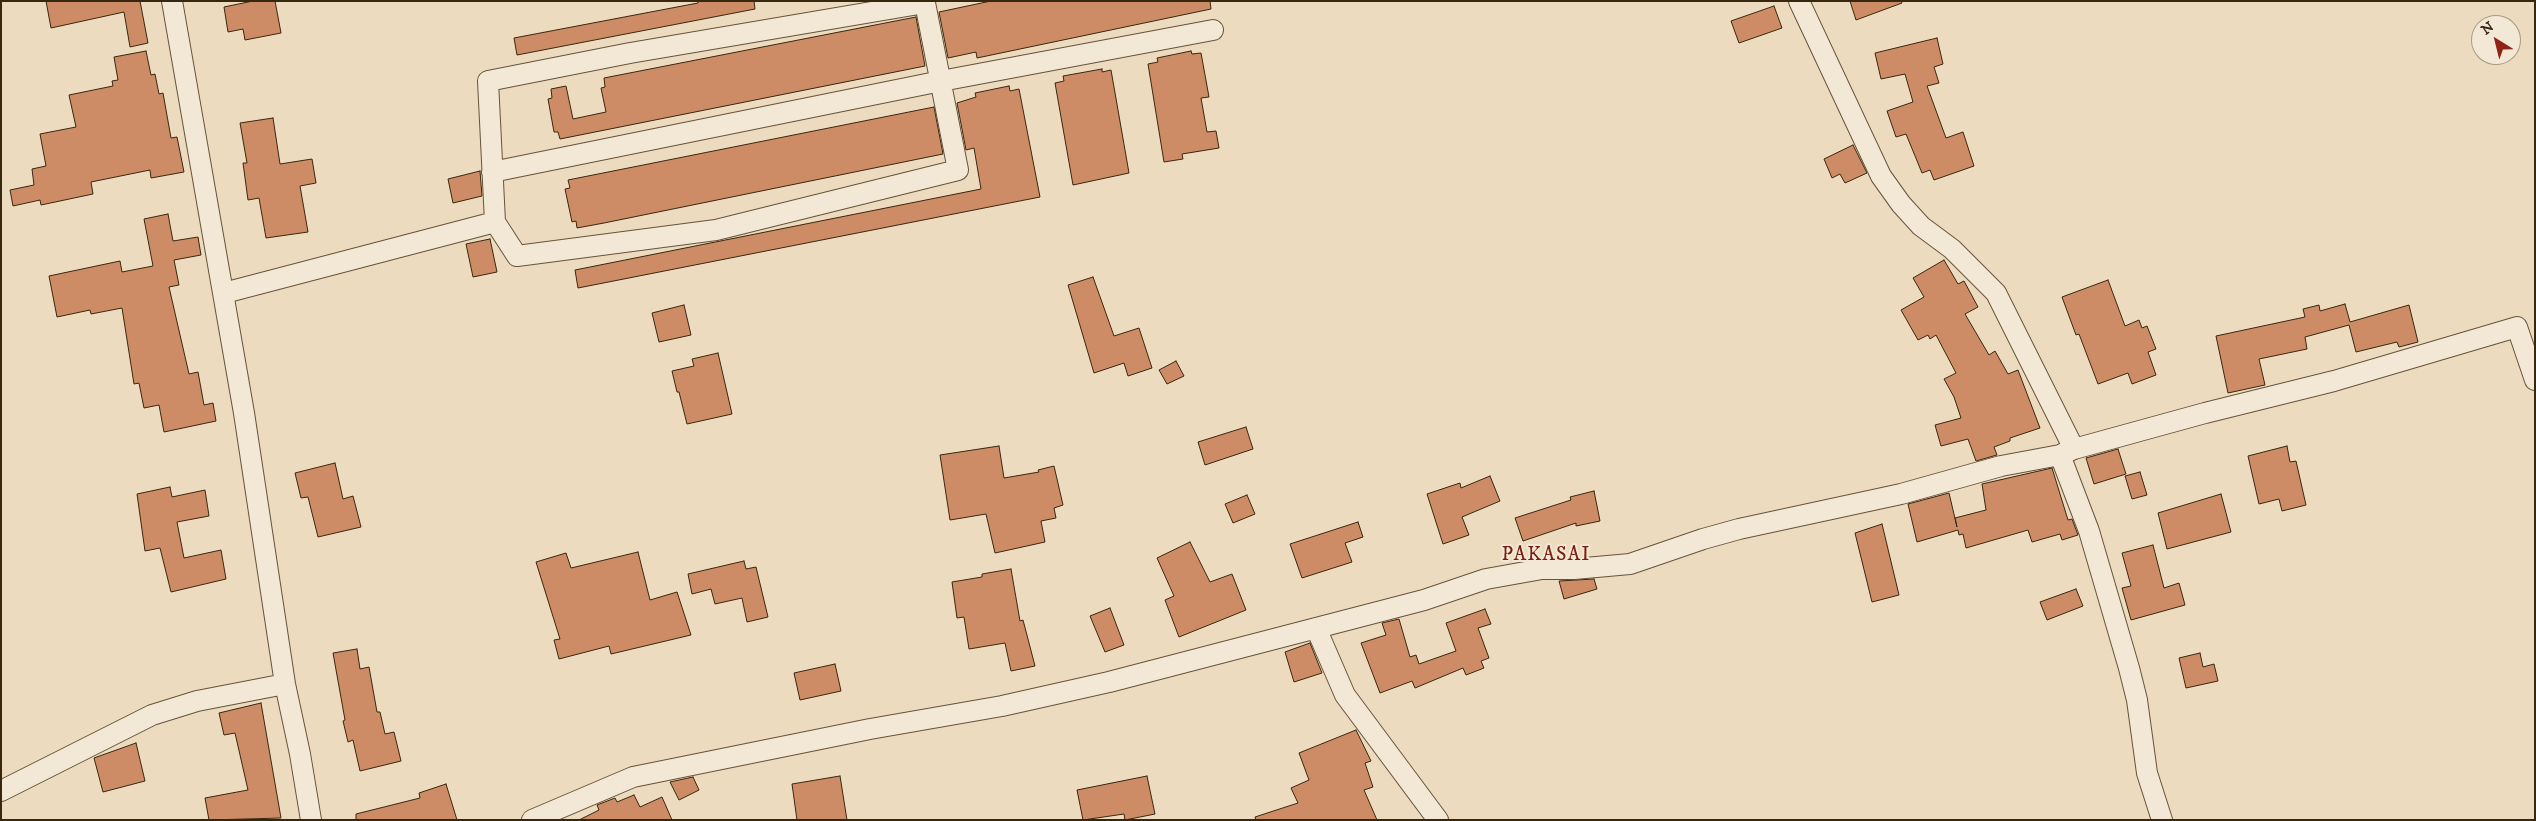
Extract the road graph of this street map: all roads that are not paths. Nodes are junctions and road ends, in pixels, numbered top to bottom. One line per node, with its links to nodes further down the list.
1 (172, 1): 8 (street)
2 (1799, 1): 10 (street)
3 (929, 2): 5 (street); 6 (street)
4 (1213, 30): 5 (street)
5 (941, 82): 6 (street); 7 (street)
6 (492, 172): 7 (street)
7 (495, 222): 8 (street)
8 (224, 294): 12 (street)
9 (2535, 380): 10 (street)
10 (2067, 452): 11 (street); 17 (street)
11 (1316, 628): 15 (street); 16 (street)
12 (285, 684): 13 (street); 14 (street)
13 (1, 791)
14 (311, 820)
15 (532, 820)
16 (1438, 820)
17 (2162, 820)

